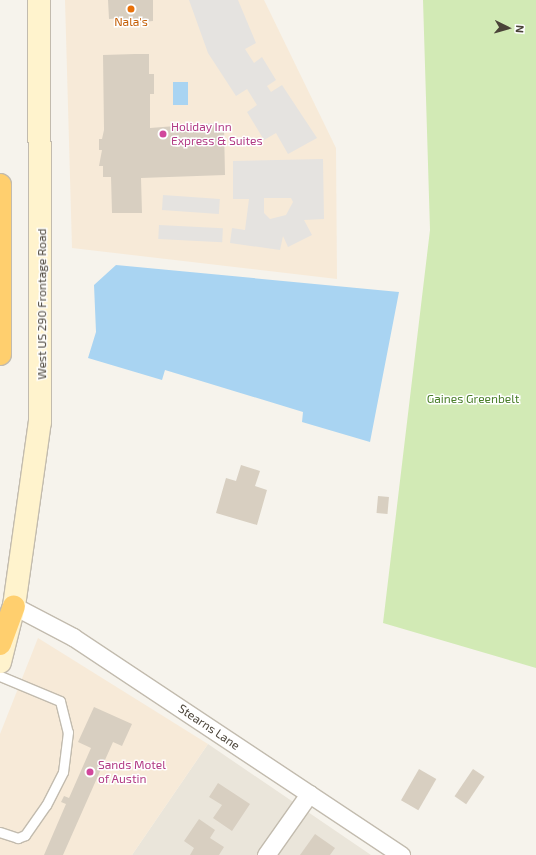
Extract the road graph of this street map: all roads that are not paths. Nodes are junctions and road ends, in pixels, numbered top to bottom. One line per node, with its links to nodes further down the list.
1 (39, 0): 4 (main road, West US 290 Frontage Road)
2 (0, 185): 3 (highway)
3 (0, 354)
4 (14, 606): 5 (highway); 6 (main road, West US 290 Frontage Road); 8 (street, Stearns Lane)
5 (0, 644)
6 (0, 662)
7 (0, 676): 9 (lane)
8 (309, 794): 10 (street); 11 (street, Stearns Lane)
9 (0, 832)
10 (266, 855)
11 (401, 855)

